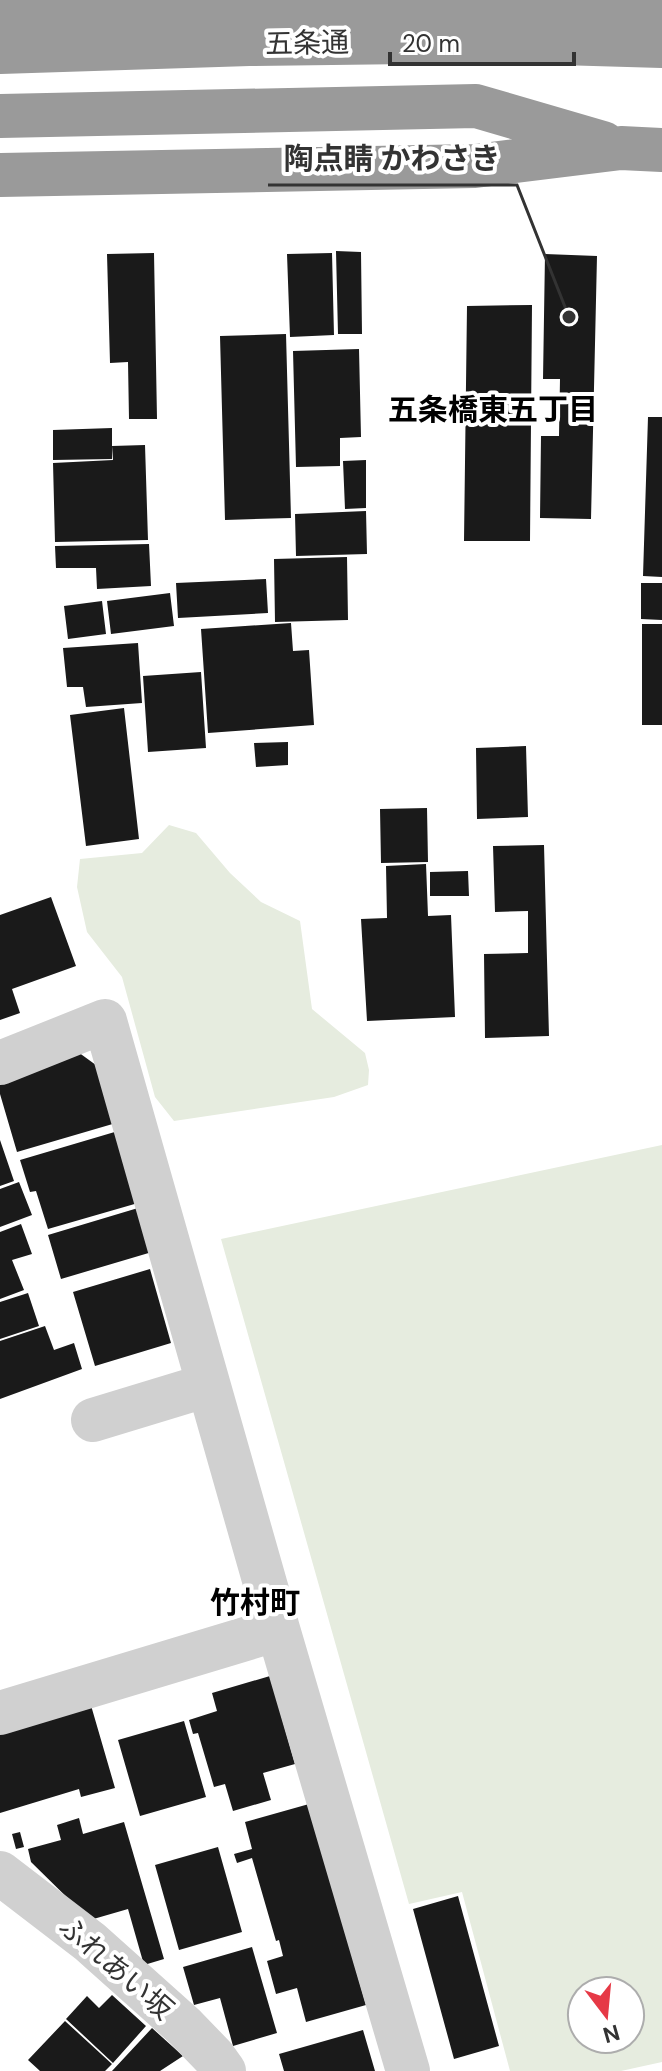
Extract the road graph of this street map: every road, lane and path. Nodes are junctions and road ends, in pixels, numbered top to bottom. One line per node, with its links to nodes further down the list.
1 (662, 5): 2 (highway, 五条通)
2 (0, 12)
3 (662, 46): 4 (highway, 五条通)
4 (0, 52)
5 (0, 116): 6 (highway)
6 (641, 149): 7 (highway)
7 (0, 175)
8 (0, 1063): 9 (street)
9 (208, 1385): 10 (street); 11 (street)
10 (93, 1420)
11 (278, 1629): 12 (street); 15 (street)
12 (0, 1713)
13 (0, 1873): 14 (street, ふれあい坂)
14 (224, 2071)
15 (408, 2071)

